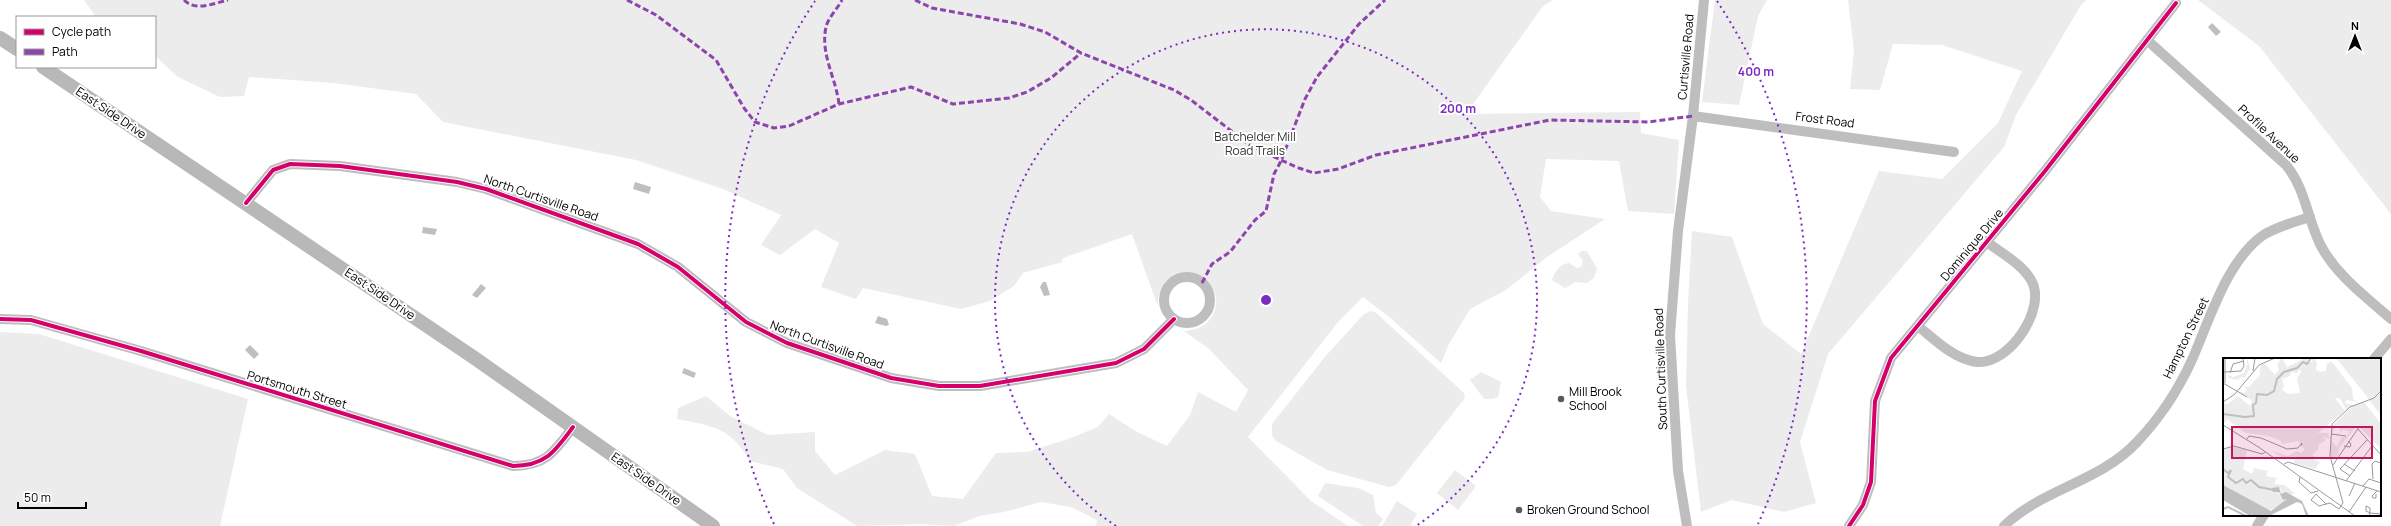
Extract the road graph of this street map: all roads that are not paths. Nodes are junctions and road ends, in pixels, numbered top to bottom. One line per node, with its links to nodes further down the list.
1 (1704, 0): 7 (street, Curtisville Road)
2 (2176, 3): 4 (street, Dominique Drive)
3 (0, 38): 5 (main road)
4 (2147, 40): 10 (street, Profile Avenue); 11 (street, Dominique Drive)
5 (16, 49)
6 (45, 68): 9 (main road, East Side Drive)
7 (1693, 116): 8 (street, Frost Road); 21 (street, South Curtisville Road)
8 (1954, 152)
9 (246, 202): 13 (street, North Curtisville Road); 18 (main road, East Side Drive)
10 (2310, 217): 14 (street, Profile Avenue); 23 (street, Hampton Street)
11 (1987, 242): 15 (street, Dominique Drive); 15 (street)
12 (0, 318): 18 (street, Portsmouth Street)
13 (1174, 319): 13 (street)
14 (2391, 319)
15 (1918, 326): 22 (street, Dominique Drive)
16 (2391, 339): 17 (street)
17 (2375, 358)
18 (573, 427): 20 (main road, East Side Drive)
19 (2263, 516): 24 (street)
20 (713, 526)
21 (1687, 526)
22 (1849, 526)
23 (2004, 526)
24 (2257, 526)

